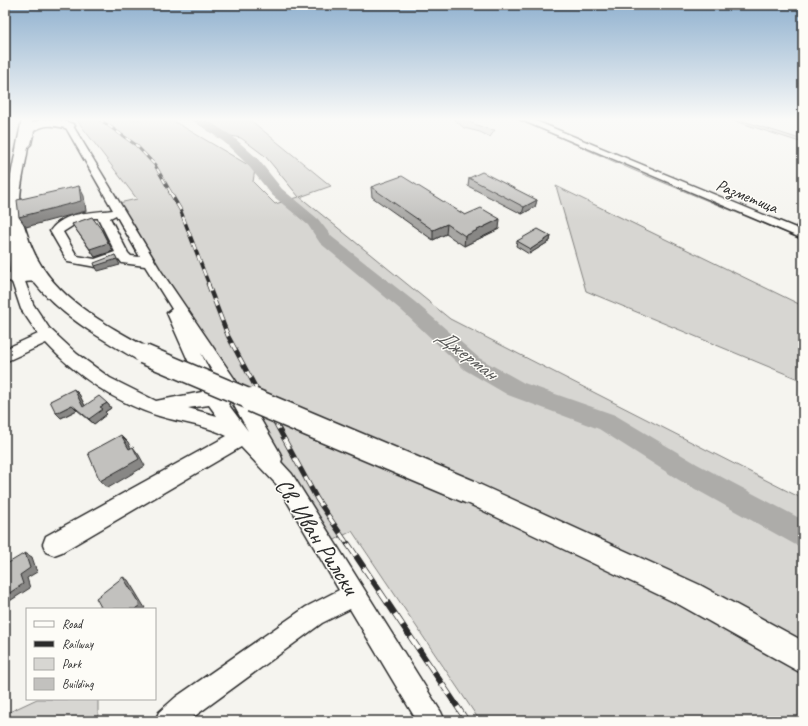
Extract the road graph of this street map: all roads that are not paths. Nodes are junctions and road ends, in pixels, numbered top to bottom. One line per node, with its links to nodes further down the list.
1 (22, 153): 5 (main road)
2 (22, 153): 5 (main road)
3 (85, 153): 6 (street)
4 (603, 153): 9 (street, Разметица)
5 (21, 157): 8 (main road)
6 (118, 211): 7 (street); 11 (street)
7 (103, 216): 10 (street); 10 (street)
8 (16, 223): 12 (main road); 13 (main road)
9 (803, 236)
10 (122, 254): 11 (street)
11 (152, 267): 16 (street); 18 (street)
12 (11, 278): 13 (main road); 14 (street, Св. Иван Рилски)
13 (41, 278): 23 (main road, bridge)
14 (48, 336): 15 (street); 17 (street, Св. Иван Рилски)
15 (5, 356)
16 (214, 397): 17 (street); 18 (street); 19 (street)
17 (155, 407): 19 (street, Св. Иван Рилски)
18 (245, 408): 20 (street)
19 (242, 437): 20 (street, Св. Иван Рилски); 21 (street)
20 (285, 480): 22 (street, Св. Иван Рилски)
21 (54, 544)
22 (355, 594): 24 (street, Св. Иван Рилски); 25 (street)
23 (803, 658)
24 (428, 718)
25 (168, 721)

